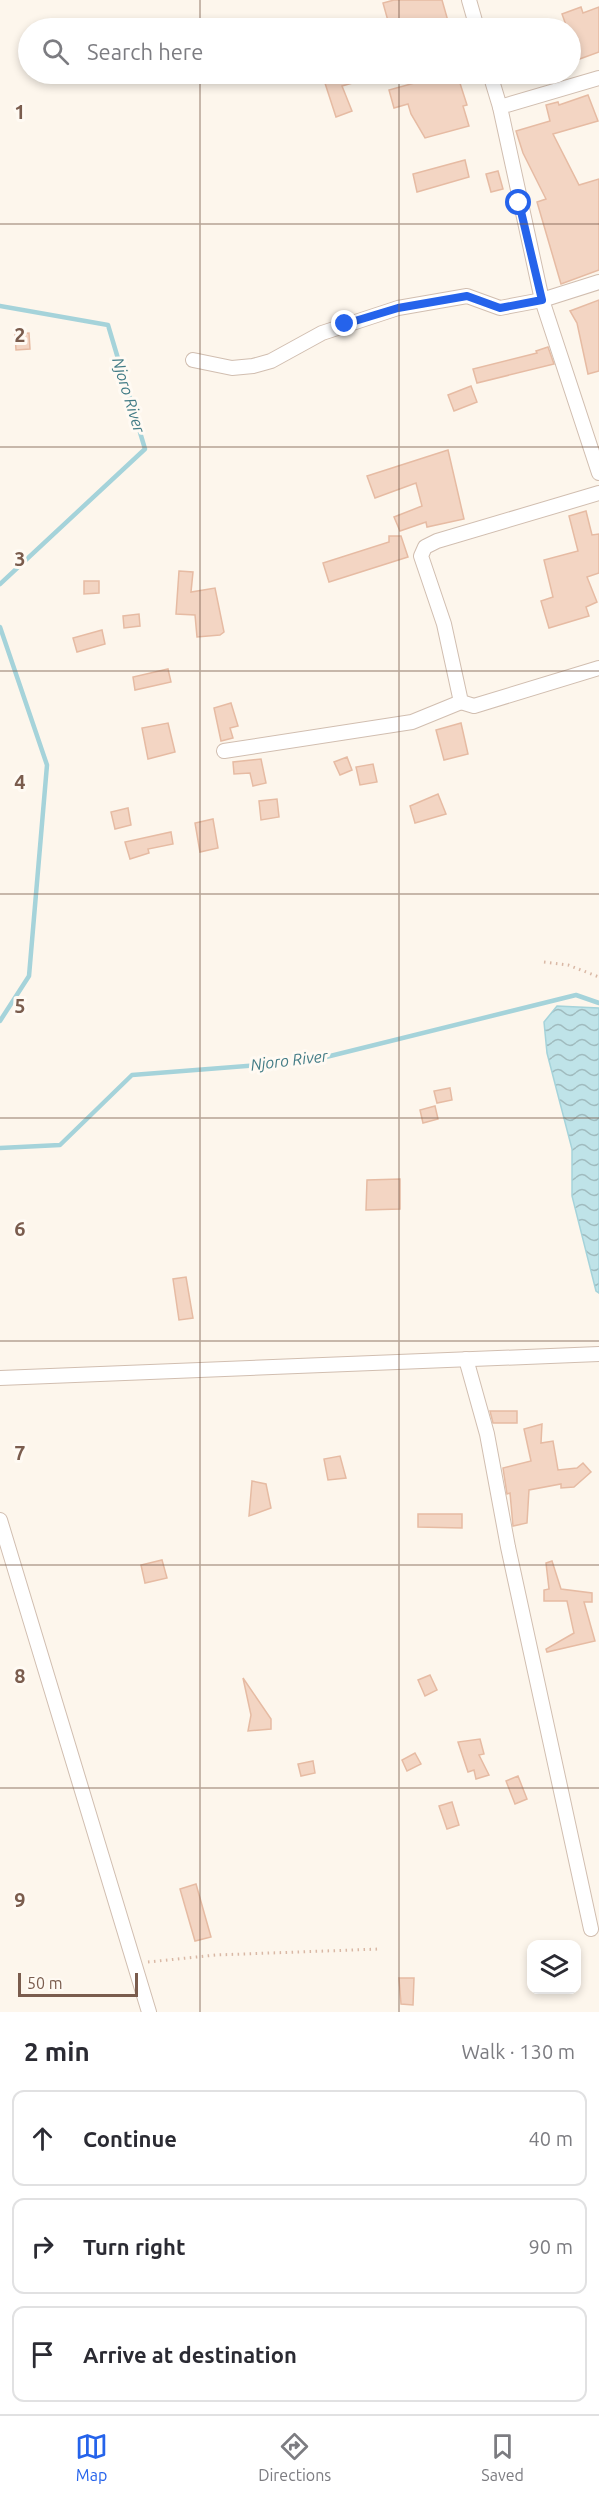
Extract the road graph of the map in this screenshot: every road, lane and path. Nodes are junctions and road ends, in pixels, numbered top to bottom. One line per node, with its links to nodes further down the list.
1 (469, 0): 2 (street)
2 (474, 18)
3 (599, 78): 4 (street)
4 (581, 83)
5 (493, 84): 7 (street)
6 (579, 84): 7 (street)
7 (500, 107): 9 (street)
8 (599, 282): 9 (street)
9 (542, 300): 10 (street); 11 (street)
10 (193, 360)
11 (599, 473)
12 (599, 494): 14 (street)
13 (599, 668): 14 (street)
14 (461, 702): 15 (street)
15 (224, 751)
16 (544, 962): 17 (path)
17 (599, 977)
18 (599, 1354): 19 (street)
19 (466, 1359): 20 (street); 22 (street)
20 (0, 1378)
21 (0, 1520): 24 (street)
22 (591, 1929)
23 (380, 1949): 24 (path)
24 (135, 1964): 25 (street)
25 (149, 2012)

